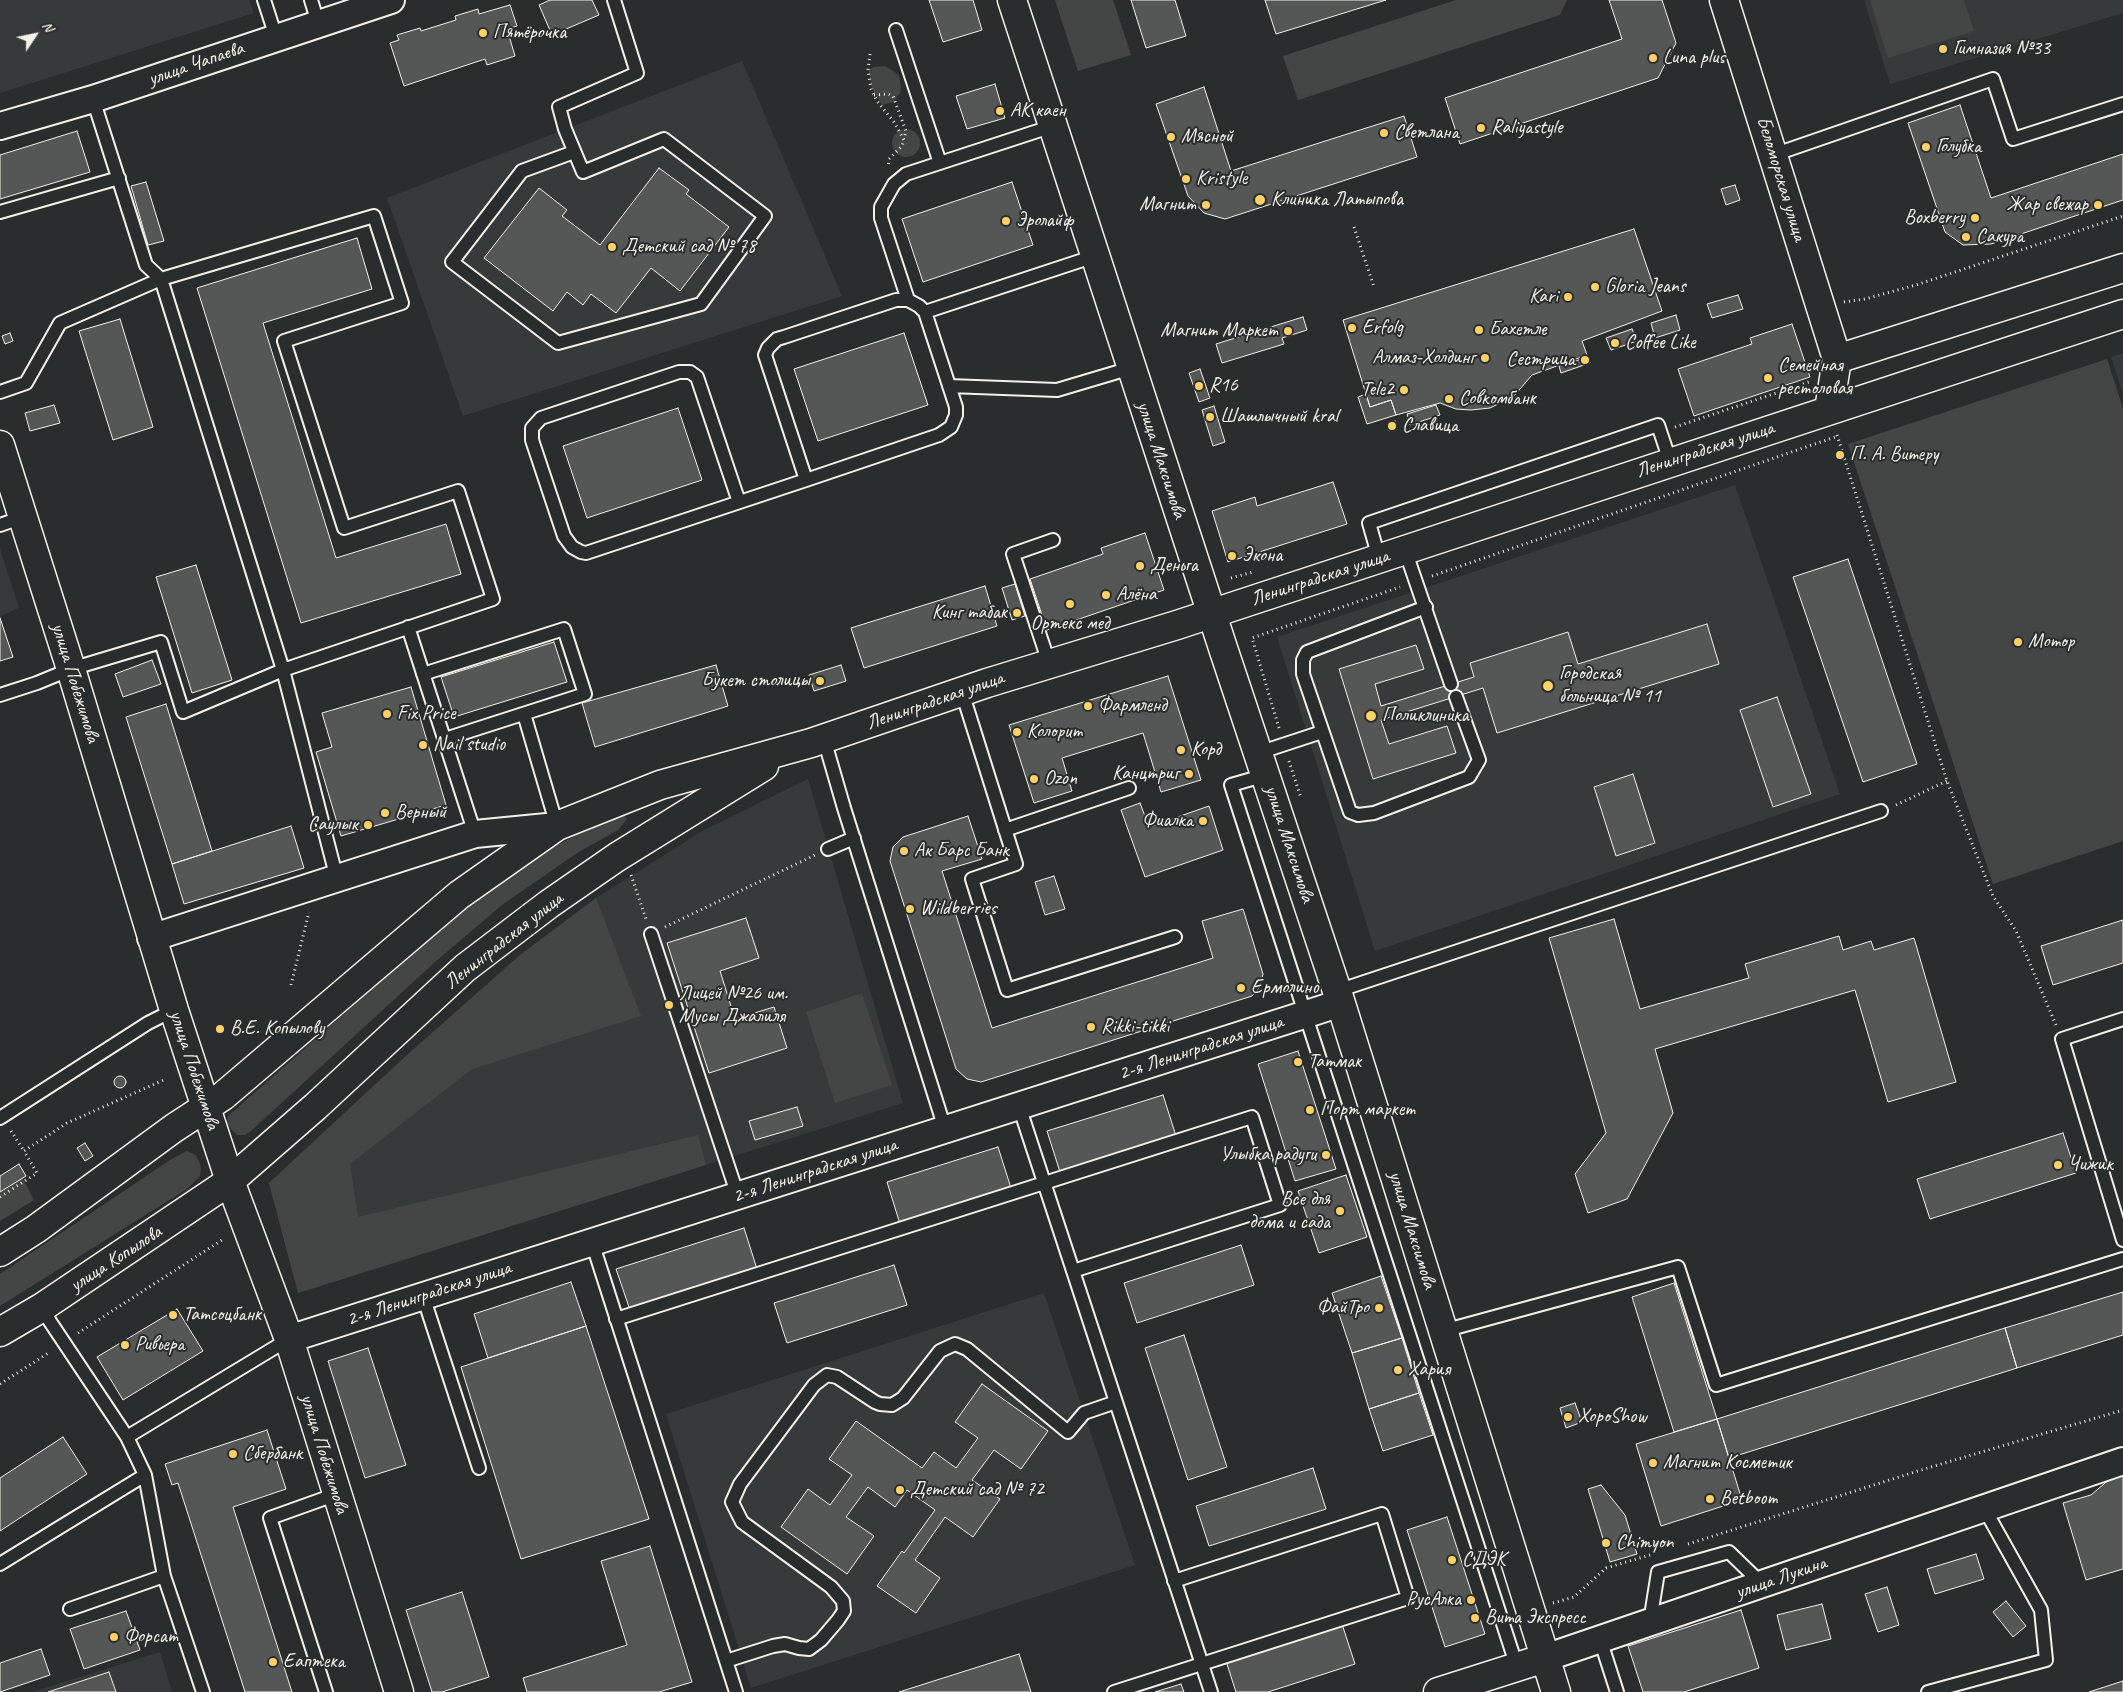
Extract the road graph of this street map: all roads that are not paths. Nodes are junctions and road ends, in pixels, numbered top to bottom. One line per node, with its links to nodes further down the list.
1 (264, 0): 8 (lane)
2 (391, 0): 6 (street, улица Чапаева)
3 (614, 0): 13 (lane)
4 (1012, 0): 12 (main road, улица Максимова)
5 (1724, 0): 14 (main road, Беломорская улица)
6 (315, 12): 8 (street, улица Чапаева)
7 (896, 30): 15 (lane)
8 (276, 37): 9 (street, улица Чапаева)
9 (93, 99): 11 (street, улица Чапаева); 16 (lane)
10 (2123, 104): 14 (lane)
11 (0, 126)
12 (1052, 126): 15 (lane); 18 (main road, улица Максимова)
13 (574, 152): 13 (lane)
14 (1773, 155): 24 (main road, Беломорская улица)
15 (940, 163): 21 (lane)
16 (119, 178): 17 (lane); 20 (lane)
17 (0, 212)
18 (1095, 256): 22 (lane); 25 (main road, улица Максимова)
19 (2123, 268): 24 (main road)
20 (161, 279): 27 (lane); 39 (lane); 42 (lane)
21 (908, 300): 22 (lane); 31 (lane)
22 (925, 312): 26 (lane)
23 (2123, 314): 28 (main road, Ленинградская улица)
24 (1837, 359): 28 (main road)
25 (1131, 368): 26 (lane); 38 (main road, улица Максимова)
26 (949, 386): 31 (lane)
27 (0, 392)
28 (1829, 410): 30 (main road, Ленинградская улица)
29 (0, 445): 33 (main road, улица Побежимова)
30 (1670, 461): 35 (main road, Ленинградская улица); 36 (lane)
31 (806, 480): 32 (lane)
32 (738, 502): 32 (lane)
33 (11, 521): 41 (main road, улица Побежимова)
34 (1053, 540): 40 (lane)
35 (1406, 550): 36 (main road, Ленинградская улица); 37 (lane)
36 (1379, 558): 38 (main road, Ленинградская улица)
37 (1426, 607): 44 (lane); 49 (lane)
38 (1212, 613): 40 (main road, Ленинградская улица); 52 (main road, улица Максимова)
39 (408, 627): 42 (lane); 43 (lane)
40 (1049, 663): 45 (main road, Ленинградская улица)
41 (71, 668): 42 (lane); 46 (lane); 63 (main road, улица Побежимова)
42 (283, 670): 60 (lane)
43 (423, 674): 48 (lane); 50 (lane)
44 (1451, 684)
45 (962, 692): 51 (main road, Ленинградская улица); 56 (lane)
46 (0, 695)
47 (1456, 697): 49 (lane)
48 (524, 714): 50 (lane); 55 (lane)
49 (1322, 732): 52 (lane)
50 (445, 739): 57 (lane)
51 (818, 741): 55 (main road, Ленинградская улица); 58 (lane); 72 (main road, Ленинградская улица)
52 (1262, 764): 64 (main road, улица Максимова); 66 (lane)
53 (1129, 788): 56 (lane)
54 (1881, 811): 64 (lane)
55 (557, 826): 57 (street, Ленинградская улица); 69 (main road, Ленинградская улица)
56 (1005, 830): 62 (lane)
57 (475, 834): 60 (street, Ленинградская улица)
58 (854, 838): 59 (lane); 71 (lane)
59 (828, 849)
60 (326, 882): 63 (street, Ленинградская улица)
61 (651, 934): 74 (lane)
62 (1175, 937)
63 (151, 938): 65 (main road, улица Побежимова)
64 (1339, 997): 66 (street, 2-я Ленинградская улица); 83 (main road, улица Максимова)
65 (174, 1010): 69 (main road, улица Побежимова); 70 (lane)
66 (1305, 1014): 68 (street, 2-я Ленинградская улица); 103 (lane)
67 (2123, 1019): 75 (lane)
68 (1019, 1106): 71 (street, 2-я Ленинградская улица); 73 (lane)
69 (206, 1108): 72 (main road, улица Побежимова); 77 (main road)
70 (1, 1118)
71 (945, 1130): 74 (street, 2-я Ленинградская улица)
72 (230, 1181): 81 (main road, улица Копылова); 85 (main road, улица Побежимова)
73 (1044, 1183): 79 (lane); 79 (lane); 82 (lane)
74 (738, 1196): 76 (street, 2-я Ленинградская улица)
75 (2123, 1240)
76 (592, 1242): 80 (street, 2-я Ленинградская улица); 82 (lane)
77 (0, 1252)
78 (2123, 1259): 83 (lane)
79 (1073, 1271): 86 (lane)
80 (423, 1296): 85 (street, 2-я Ленинградская улица); 89 (lane)
81 (41, 1308): 84 (main road, улица Копылова); 87 (lane)
82 (616, 1319): 101 (lane)
83 (1443, 1331): 100 (main road, улица Максимова)
84 (0, 1332)
85 (289, 1339): 87 (lane); 91 (main road, улица Побежимова)
86 (1116, 1402): 95 (lane); 101 (lane)
87 (127, 1437): 90 (lane)
88 (2123, 1461): 92 (street, улица Лукина)
89 (479, 1468)
90 (145, 1474): 93 (lane); 94 (lane)
91 (337, 1494): 105 (lane); 106 (main road, улица Побежимова)
92 (1984, 1508): 96 (street, улица Лукина); 113 (lane)
93 (0, 1564)
94 (164, 1576): 97 (lane); 104 (lane)
95 (1174, 1580): 102 (lane); 102 (lane)
96 (1762, 1584): 98 (street, улица Лукина); 98 (lane)
97 (70, 1609)
98 (1650, 1622): 99 (street, улица Лукина)
99 (1600, 1639): 100 (street, улица Лукина); 112 (lane)
100 (1545, 1658): 103 (main road, улица Лукина); 111 (main road, улица Максимова)
101 (726, 1661): 107 (lane)
102 (1202, 1664): 108 (lane); 109 (lane)
103 (1517, 1667): 110 (main road, улица Лукина)
104 (203, 1692)
105 (326, 1692)
106 (398, 1692)
107 (736, 1692)
108 (1114, 1692)
109 (1211, 1692)
110 (1438, 1692)
111 (1556, 1692)
112 (1616, 1692)
113 (1928, 1692)

